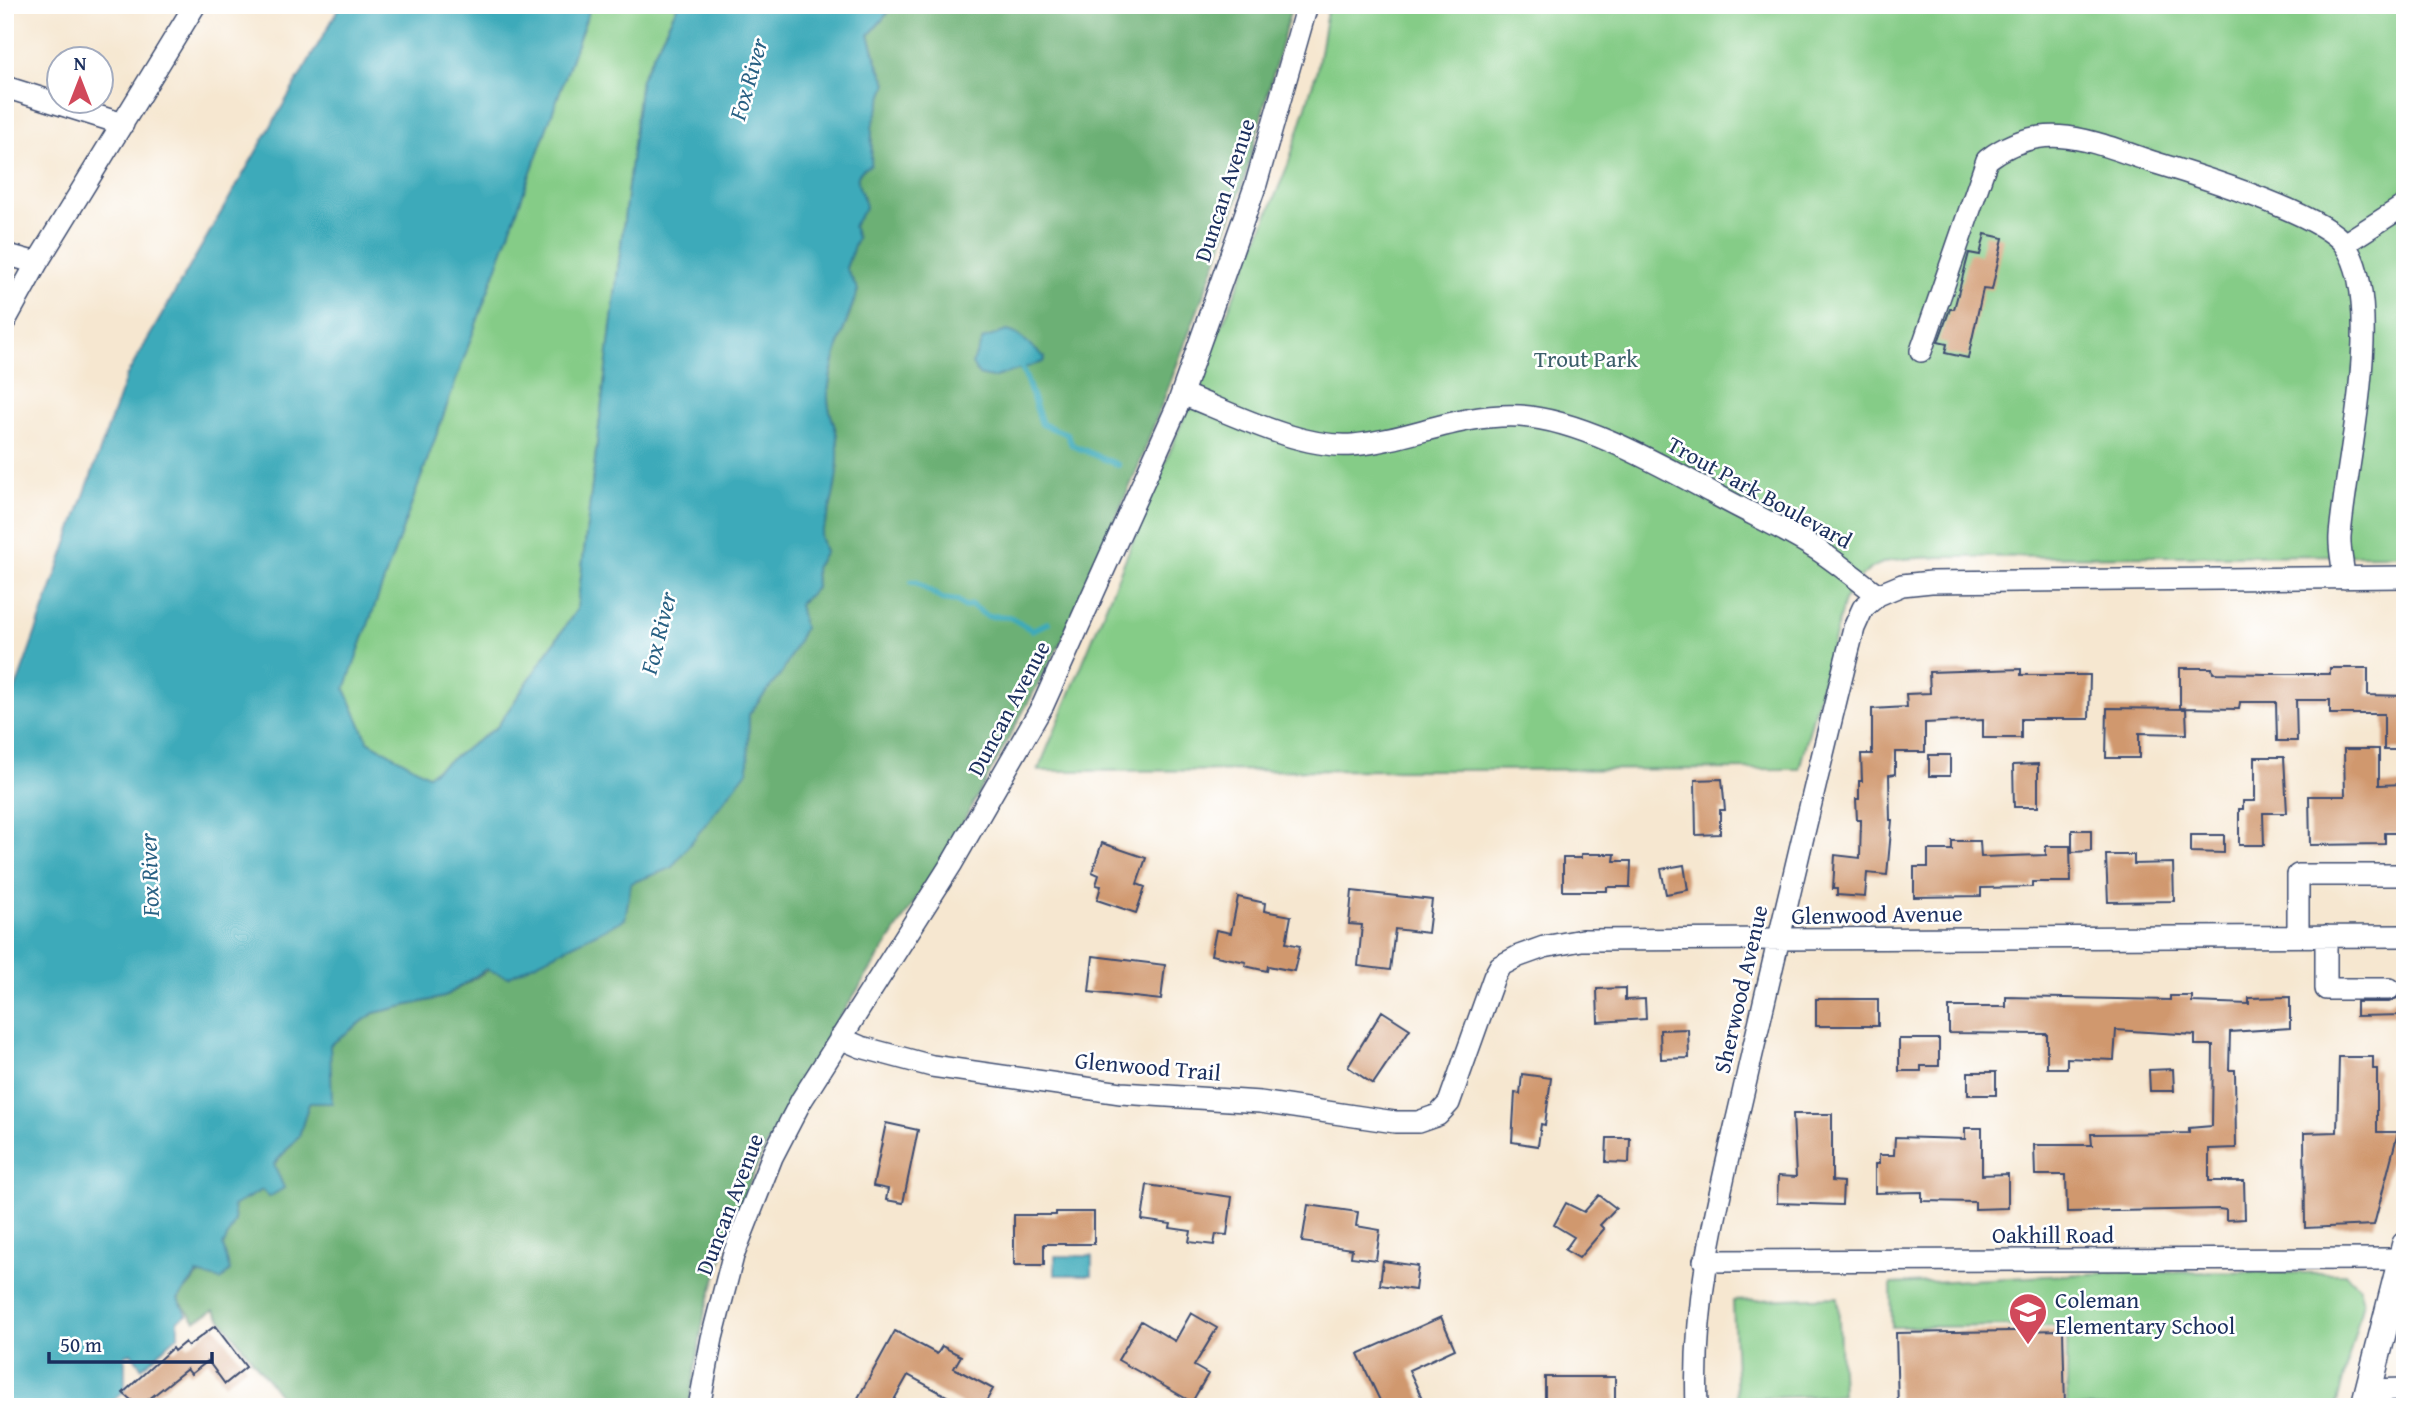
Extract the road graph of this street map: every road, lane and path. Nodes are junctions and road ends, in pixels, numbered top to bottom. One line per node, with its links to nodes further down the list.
1 (195, 5): 4 (street)
2 (1307, 5): 11 (street, Duncan Avenue)
3 (5, 87): 4 (street)
4 (123, 124): 8 (street)
5 (2405, 205): 6 (street)
6 (2344, 244): 10 (street); 13 (street)
7 (5, 254): 8 (street)
8 (37, 263): 9 (street)
9 (5, 321)
10 (1921, 351)
11 (1182, 394): 14 (street, Trout Park Boulevard); 21 (street, Duncan Avenue)
12 (2405, 577): 13 (street)
13 (2344, 578): 14 (street)
14 (1878, 595): 19 (street, Sherwood Avenue)
15 (2405, 874): 16 (street)
16 (2298, 936): 17 (street, Glenwood Avenue); 19 (street, Glenwood Avenue)
17 (2326, 936): 18 (street, Glenwood Avenue); 20 (street)
18 (2405, 936)
19 (1776, 941): 22 (street, Glenwood Avenue); 24 (street, Sherwood Avenue)
20 (2389, 989)
21 (840, 1038): 22 (street, Glenwood Trail); 27 (street, Duncan Avenue)
22 (1449, 1103)
23 (2404, 1254): 24 (street, Oakhill Road); 26 (main road)
24 (1704, 1261): 28 (street, Sherwood Avenue)
25 (2405, 1389): 26 (street)
26 (2366, 1398)
27 (699, 1407)
28 (1697, 1407)

